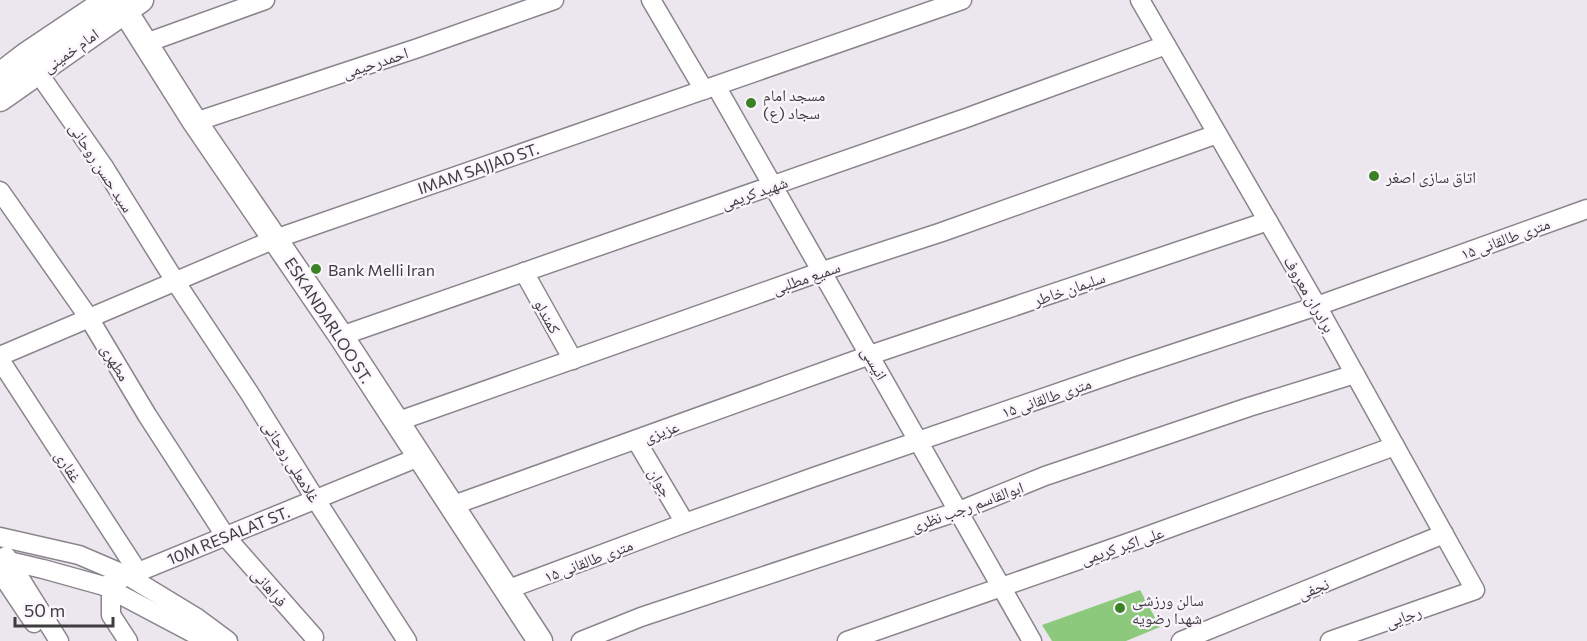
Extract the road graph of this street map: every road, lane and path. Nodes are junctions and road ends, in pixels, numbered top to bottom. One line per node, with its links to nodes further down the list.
1 (265, 0): 7 (street)
2 (555, 0): 13 (street, احمدرحیمی)
3 (651, 0): 11 (street, انیسی)
4 (962, 0): 11 (street, IMAM SAJJAD ST.)
5 (1140, 0): 8 (street, برادران معروف)
6 (123, 3): 7 (main road, ESKANDARLOO ST.); 9 (main road, امام خمینی)
7 (146, 43): 13 (main road, ESKANDARLOO ST.)
8 (1166, 45): 14 (street, برادران معروف); 15 (street, شهید کریمی)
9 (32, 64): 10 (main road, امام خمینی); 12 (main road, امام خمینی); 22 (street, سید حسن روحانی)
10 (0, 75)
11 (710, 88): 15 (street, انیسی); 19 (street, IMAM SAJJAD ST.)
12 (0, 99)
13 (195, 122): 19 (main road, ESKANDARLOO ST.)
14 (1217, 134): 18 (street, برادران معروف); 20 (street, سمیع مطلبی)
15 (774, 186): 20 (street, انیسی); 21 (street, شهید کریمی)
16 (0, 191): 24 (street, مطهری)
17 (1587, 209): 23 (street, ۱۵ متری طالقانی)
18 (1268, 221): 23 (street, برادران معروف); 26 (street, سلیمان خاطر)
19 (275, 239): 22 (street, IMAM SAJJAD ST.); 25 (main road, ESKANDARLOO ST.)
20 (823, 271): 26 (street, انیسی); 29 (street, سمیع مطلبی)
21 (524, 272): 25 (street, شهید کریمی); 29 (street, کمندلو)
22 (175, 281): 24 (street, IMAM SAJJAD ST.); 36 (street, غلامعلی روحانی)
23 (1317, 306): 30 (street, برادران معروف); 33 (street, ۱۵ متری طالقانی)
24 (89, 318): 27 (street, IMAM SAJJAD ST.); 42 (street, مطهری)
25 (341, 336): 31 (main road, ESKANDARLOO ST.)
26 (870, 355): 32 (street, عزیزی); 33 (street, انیسی)
27 (0, 356)
28 (0, 360): 44 (street, غفاری)
29 (573, 360): 31 (street, سمیع مطلبی)
30 (1355, 374): 34 (street, برادران معروف); 38 (street, ابوالقاسم رجب نظری)
31 (396, 422): 35 (main road, ESKANDARLOO ST.)
32 (636, 440): 37 (street, عزیزی); 39 (street, جوان)
33 (919, 441): 38 (street, انیسی); 39 (street, ۱۵ متری طالقانی)
34 (1395, 446): 40 (street, برادران معروف); 45 (street, علی اکبر کریمی)
35 (419, 457): 36 (street, 10M RESALAT ST.); 37 (main road, ESKANDARLOO ST.)
36 (316, 500): 42 (street, 10M RESALAT ST.); 55 (street, غلامعلی روحانی)
37 (451, 506): 47 (main road, ESKANDARLOO ST.)
38 (959, 511): 45 (street, انیسی); 57 (street, ابوالقاسم رجب نظری)
39 (685, 523): 47 (street, ۱۵ متری طالقانی)
40 (1444, 534): 48 (street, برادران معروف); 60 (street, نجفی)
41 (0, 537): 44 (street)
42 (226, 537): 44 (street, 10M RESALAT ST.); 49 (street, فراهانی)
43 (2, 560): 46 (street); 50 (street); 51 (street)
44 (133, 574): 46 (street, 10M RESALAT ST.); 54 (street)
45 (1001, 586): 58 (street, علی اکبر کریمی); 59 (street, انیسی)
46 (108, 588): 52 (street); 53 (street)
47 (507, 590): 56 (main road, ESKANDARLOO ST.)
48 (1475, 590): 61 (street, رجایی)
49 (314, 637)
50 (45, 641)
51 (59, 641)
52 (128, 641)
53 (208, 641)
54 (228, 641)
55 (407, 641)
56 (540, 641)
57 (580, 641)
58 (847, 641)
59 (1032, 641)
60 (1181, 641)
61 (1330, 641)

